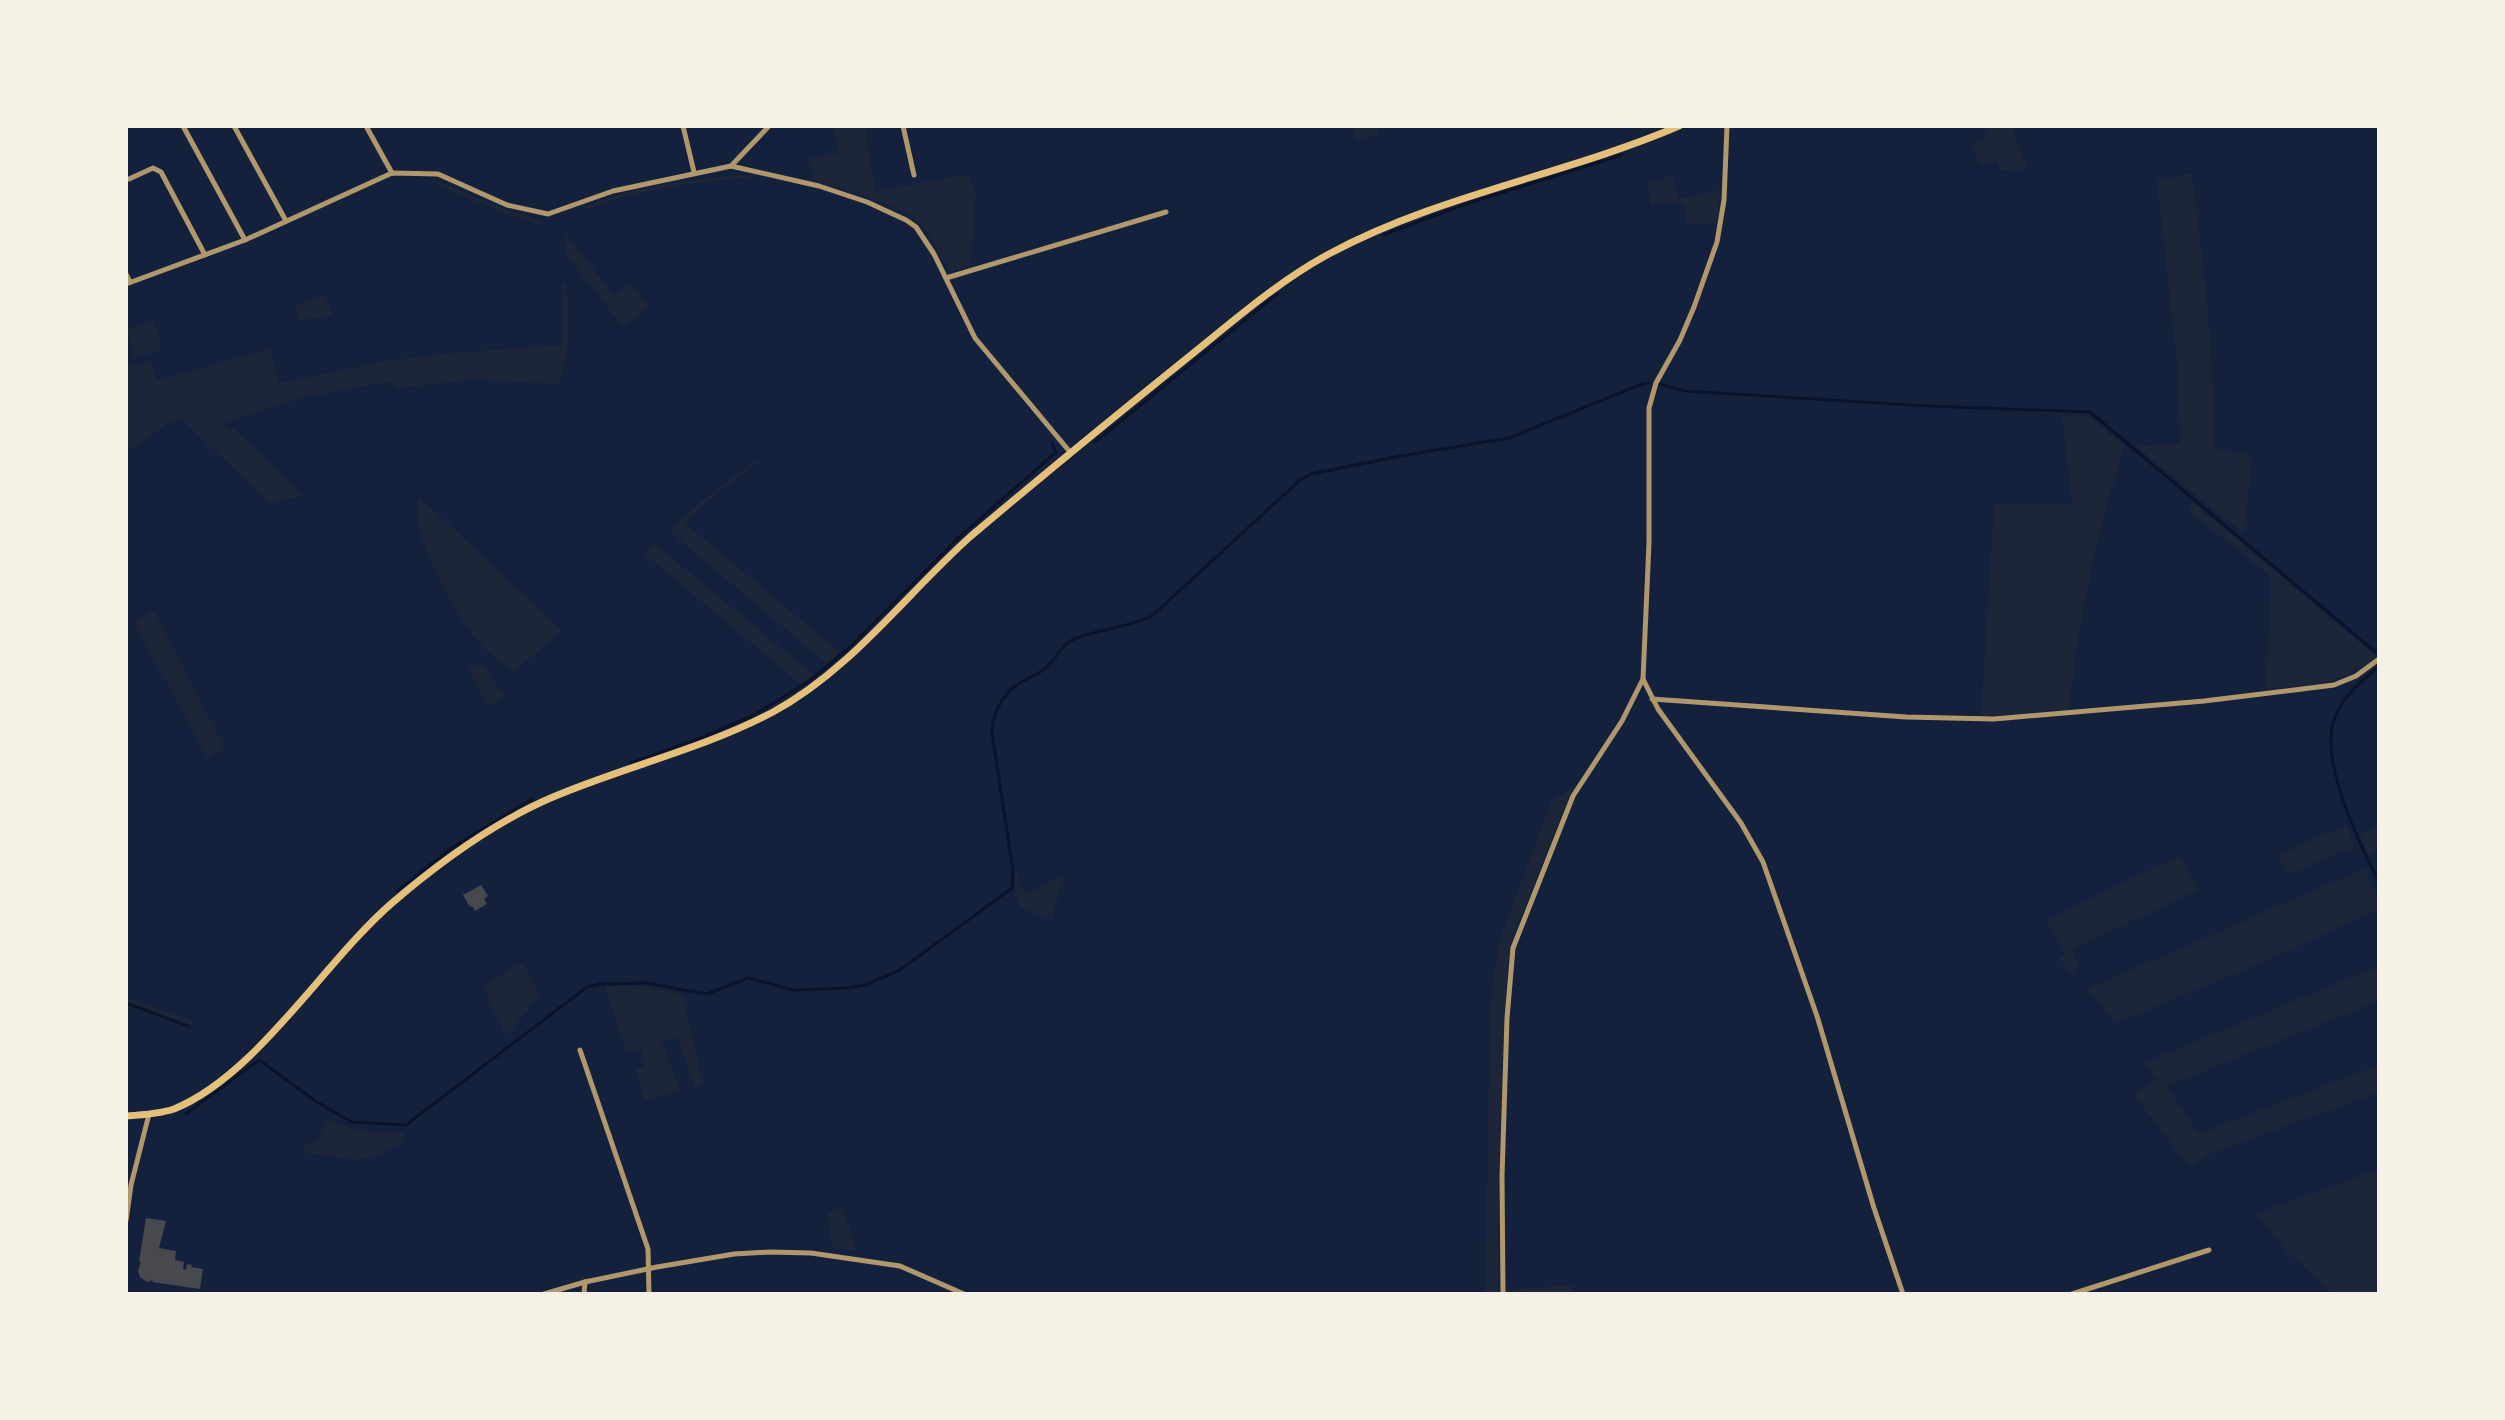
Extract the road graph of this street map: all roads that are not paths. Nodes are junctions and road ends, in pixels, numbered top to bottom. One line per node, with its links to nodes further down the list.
1 (183, 126): 17 (street)
2 (234, 126): 16 (street)
3 (366, 126): 12 (street)
4 (683, 126): 11 (street)
5 (769, 126): 10 (street)
6 (903, 126): 13 (street)
7 (1679, 126): 9 (main road)
8 (1727, 126): 24 (street)
9 (1665, 129): 22 (main road)
10 (731, 166): 11 (street); 20 (street)
11 (694, 172): 12 (street)
12 (392, 173): 16 (street)
13 (914, 175)
14 (129, 179): 18 (street)
15 (1166, 212): 20 (street)
16 (286, 221): 17 (street)
17 (245, 240): 18 (street)
18 (205, 255): 21 (street)
19 (126, 274): 21 (street)
20 (946, 278): 22 (street)
21 (128, 283)
22 (1070, 452): 27 (main road)
23 (2379, 659): 25 (street)
24 (1643, 679): 25 (street); 37 (street)
25 (1651, 699): 38 (street)
26 (580, 1050): 31 (street)
27 (149, 1114): 28 (main road); 29 (street)
28 (126, 1116)
29 (126, 1221)
30 (2209, 1250): 39 (street)
31 (649, 1269): 32 (street); 35 (street); 36 (street)
32 (585, 1282): 33 (street); 34 (street)
33 (545, 1294)
34 (584, 1294)
35 (649, 1294)
36 (964, 1294)
37 (1503, 1294)
38 (1903, 1294)
39 (2072, 1294)

